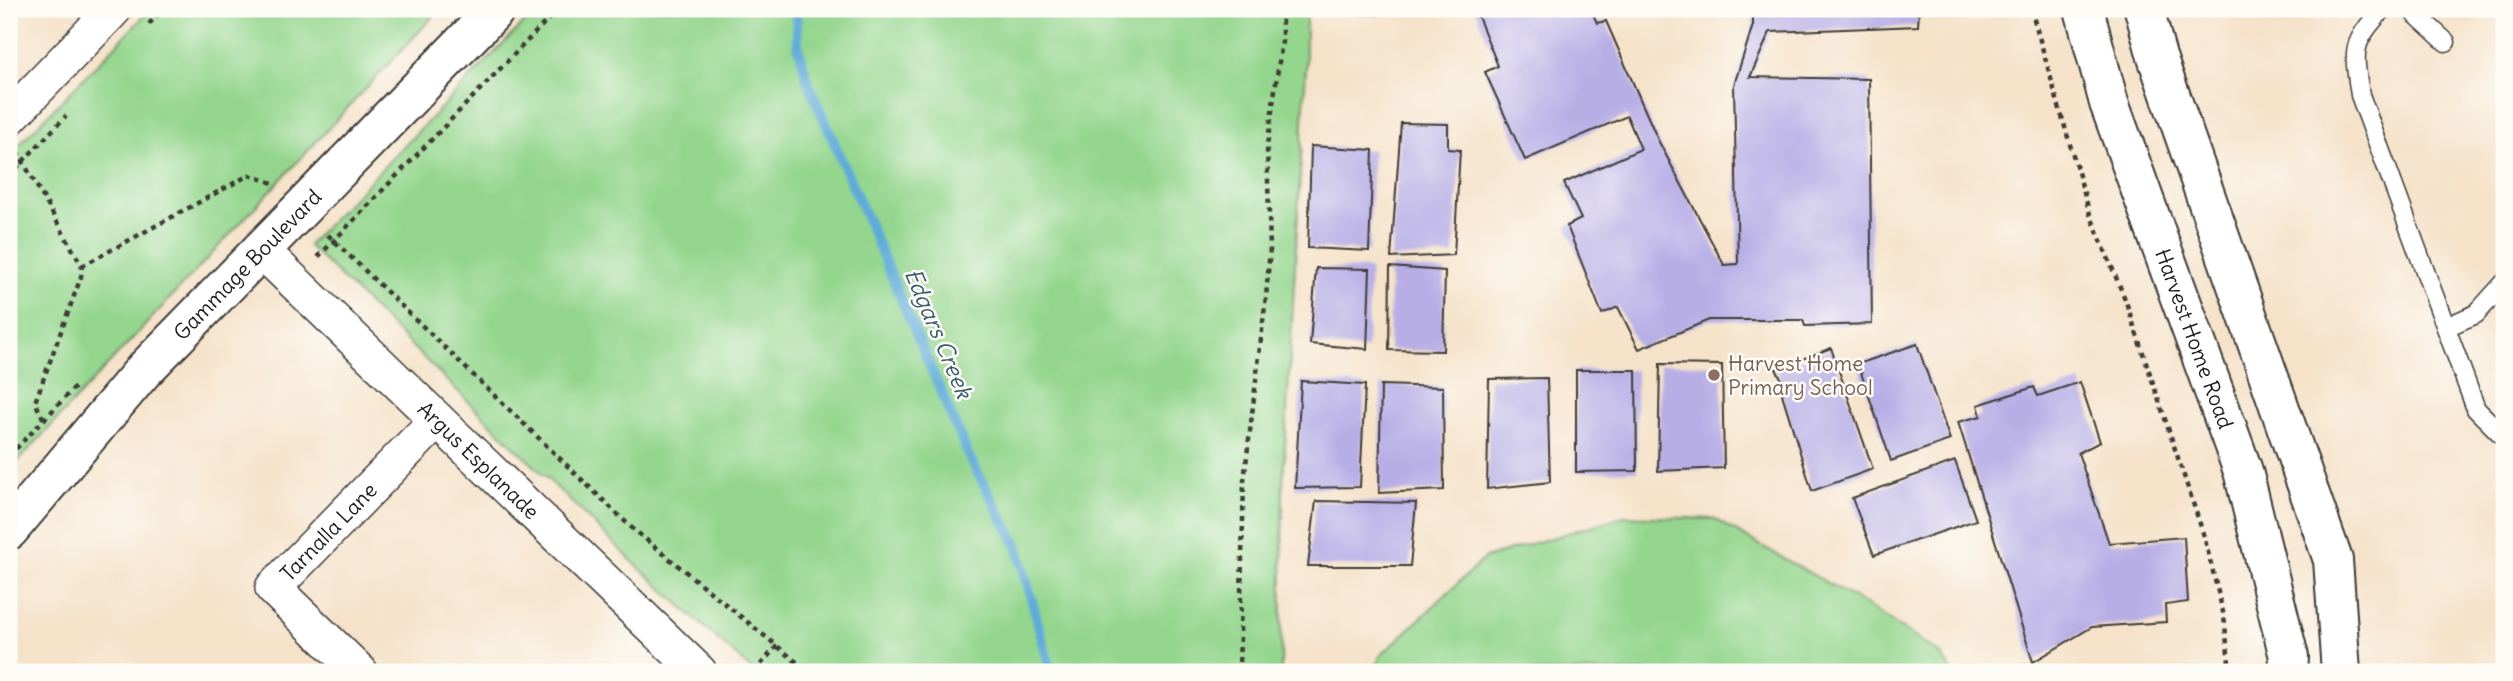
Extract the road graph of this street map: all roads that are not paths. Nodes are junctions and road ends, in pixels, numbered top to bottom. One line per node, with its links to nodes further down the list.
1 (114, 9): 8 (street)
2 (496, 9): 9 (street, Gammage Boulevard)
3 (2084, 9): 17 (street, Harvest Home Road)
4 (2144, 9): 18 (street)
5 (2383, 9): 11 (lane)
6 (2410, 9): 7 (lane)
7 (2446, 42)
8 (16, 95)
9 (260, 249): 12 (street, Argus Esplanade); 14 (street, Gammage Boulevard)
10 (2504, 284): 11 (lane)
11 (2446, 327): 13 (lane)
12 (437, 419): 15 (street, Tarnalla Lane); 16 (street, Argus Esplanade)
13 (2504, 437)
14 (9, 530)
15 (360, 672)
16 (699, 672)
17 (2288, 672)
18 (2341, 672)

